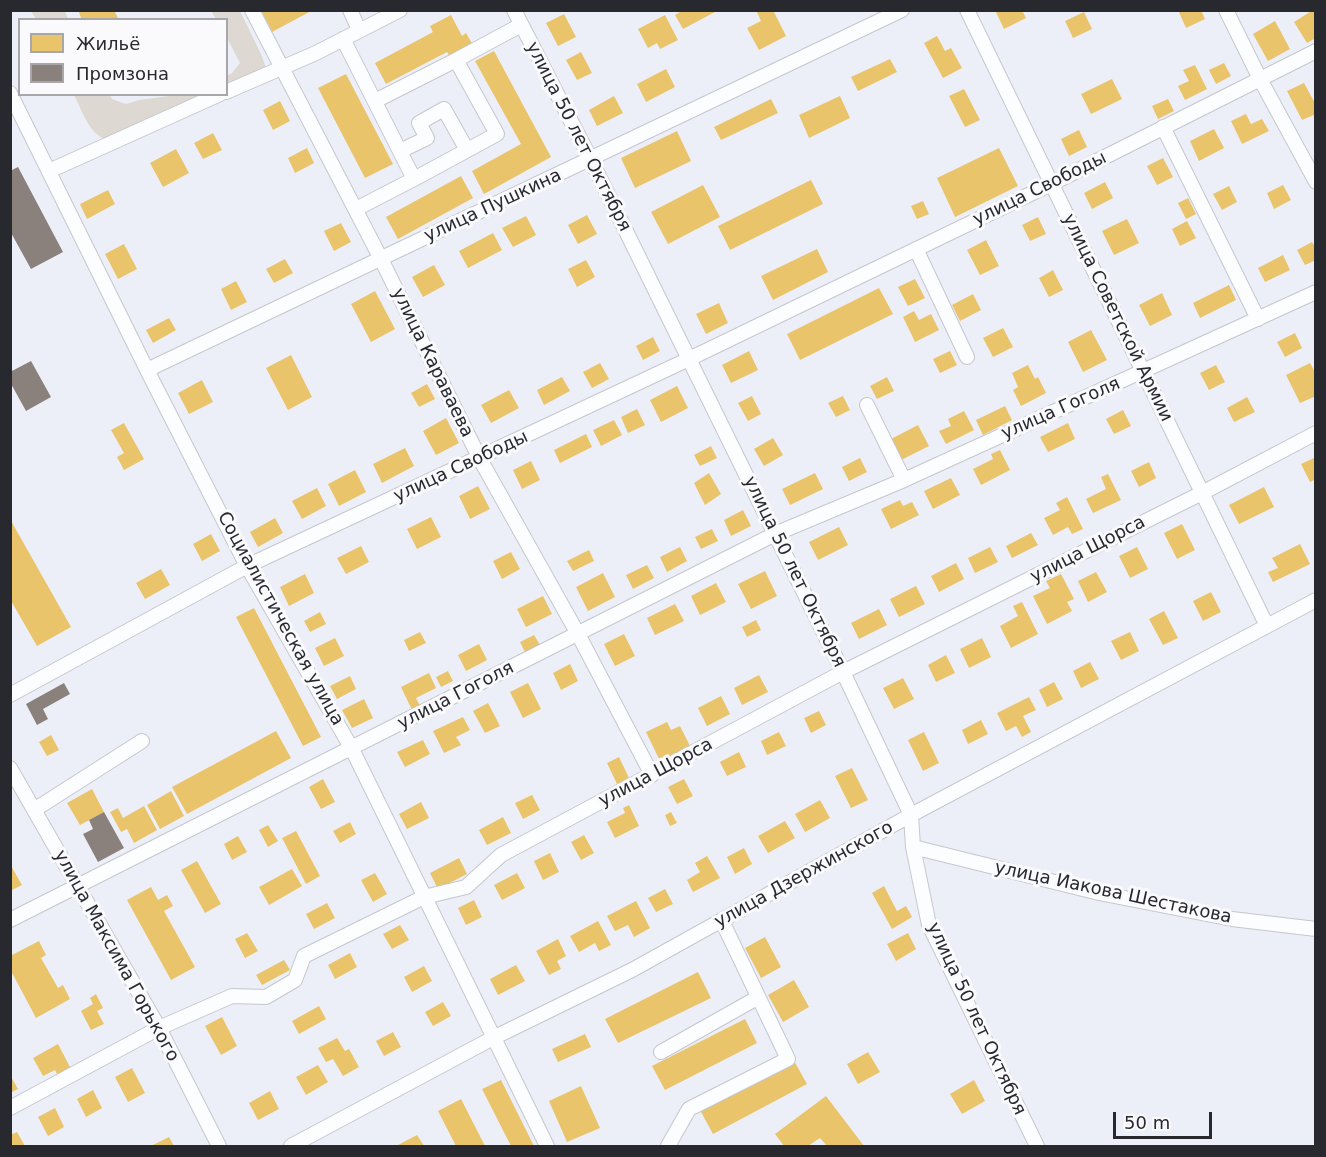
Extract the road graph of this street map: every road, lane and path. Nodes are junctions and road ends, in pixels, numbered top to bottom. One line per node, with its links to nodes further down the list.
1 (252, 10): 13 (street, улица Караваева)
2 (350, 10): 9 (street)
3 (400, 10): 9 (street)
4 (514, 10): 8 (street, улица 50 лет Октября)
5 (902, 10): 22 (street, улица Пушкина)
6 (967, 10): 26 (street, улица Советской Армии)
7 (1226, 10): 14 (street)
8 (521, 25): 12 (street); 22 (street, улица 50 лет Октября)
9 (359, 30): 10 (street)
10 (343, 39): 13 (street); 18 (street)
11 (1316, 51): 14 (street, улица Свободы)
12 (456, 60): 18 (street); 20 (street)
13 (282, 67): 15 (street); 27 (street, улица Караваева)
14 (1260, 79): 19 (street, улица Свободы); 25 (street)
15 (228, 91)
16 (10, 93): 23 (street, Социалистическая улица)
17 (216, 96): 23 (street)
18 (375, 101): 21 (street)
19 (1163, 128): 26 (street, улица Свободы); 31 (street)
20 (467, 150): 21 (street); 24 (street)
21 (400, 151): 24 (street)
22 (591, 160): 29 (street, улица Пушкина); 33 (street, улица 50 лет Октября)
23 (49, 171): 34 (street, Социалистическая улица)
24 (414, 179): 27 (street)
25 (1316, 182)
26 (1051, 184): 28 (street, улица Свободы); 35 (street, улица Советской Армии)
27 (356, 209): 29 (street, улица Караваева)
28 (916, 249): 32 (street); 33 (street, улица Свободы)
29 (381, 259): 34 (street, улица Пушкина); 38 (street, улица Караваева)
30 (1316, 292): 31 (street, улица Гоголя)
31 (1258, 319): 35 (street, улица Гоголя)
32 (967, 357)
33 (689, 359): 38 (street, улица Свободы); 41 (street, улица 50 лет Октября)
34 (147, 370): 42 (street, Социалистическая улица)
35 (1143, 372): 39 (street, улица Гоголя); 40 (street, улица Советской Армии)
36 (867, 405): 39 (street)
37 (1316, 433): 40 (street, улица Щорса)
38 (480, 459): 42 (street, улица Свободы); 45 (street, улица Караваева)
39 (904, 480): 41 (street, улица Гоголя)
40 (1202, 493): 44 (street, улица Советской Армии); 46 (street, улица Щорса)
41 (775, 534): 45 (street, улица Гоголя); 46 (street, улица 50 лет Октября)
42 (247, 566): 47 (street, улица Свободы); 49 (street, Социалистическая улица)
43 (1316, 600): 44 (street, улица Дзержинского)
44 (1267, 626): 53 (street, улица Дзержинского)
45 (578, 633): 49 (street, улица Гоголя); 51 (street, улица Караваева)
46 (843, 672): 51 (street, улица Щорса); 53 (street, улица 50 лет Октября)
47 (10, 695)
48 (142, 741): 52 (street)
49 (352, 749): 55 (street, улица Гоголя); 56 (street, Социалистическая улица)
50 (10, 768): 52 (street, улица Максима Горького)
51 (652, 775): 56 (street, улица Щорса)
52 (34, 810): 55 (street, улица Максима Горького)
53 (911, 815): 54 (street, улица 50 лет Октября); 58 (street, улица Дзержинского)
54 (913, 847): 59 (street, улица Иакова Шестакова); 69 (street, улица 50 лет Октября)
55 (78, 887): 57 (street, улица Гоголя); 61 (street, улица Максима Горького)
56 (424, 897): 61 (street, улица Щорса); 62 (street, Социалистическая улица)
57 (10, 920)
58 (722, 921): 60 (street); 62 (street, улица Дзержинского)
59 (1316, 928)
60 (758, 998): 63 (street); 68 (street)
61 (159, 1028): 64 (street, улица Щорса); 65 (street, улица Максима Горького)
62 (493, 1038): 66 (street, улица Дзержинского); 67 (street, Социалистическая улица)
63 (661, 1053)
64 (10, 1108)
65 (219, 1146)
66 (291, 1146)
67 (547, 1146)
68 (668, 1146)
69 (1037, 1146)

